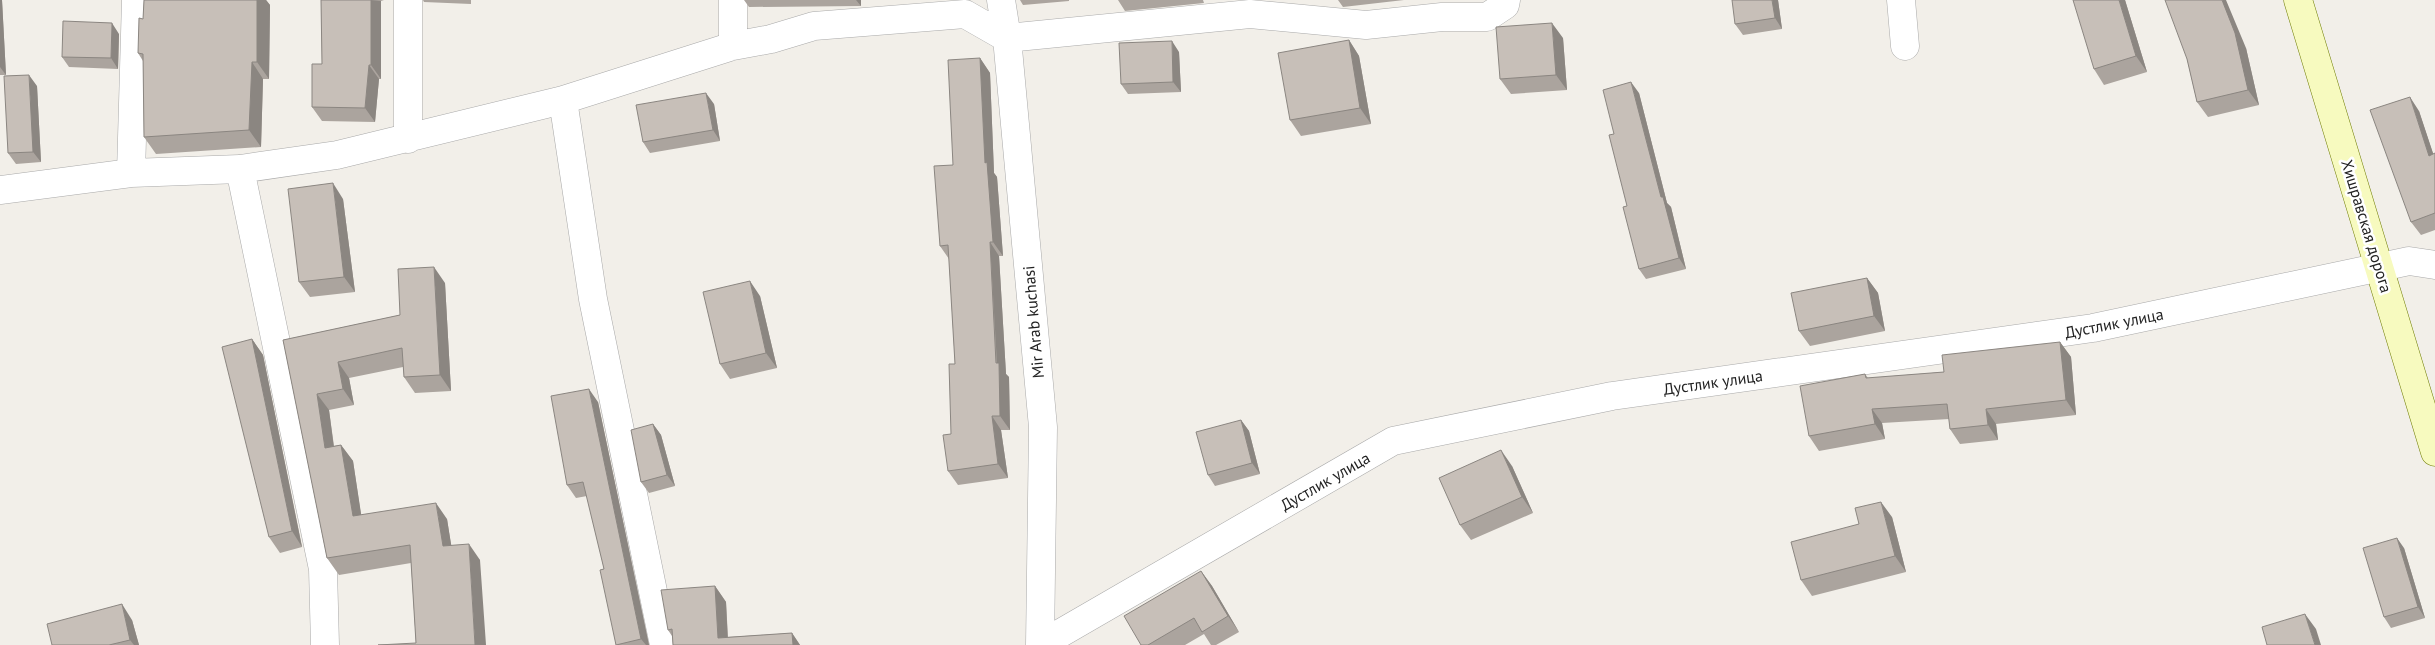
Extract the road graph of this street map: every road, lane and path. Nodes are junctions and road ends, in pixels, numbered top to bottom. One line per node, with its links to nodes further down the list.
1 (136, 0): 14 (street)
2 (408, 0): 12 (street)
3 (733, 0): 9 (street)
4 (1001, 0): 8 (street, Mir Arab kuchasi)
5 (1506, 0): 8 (street)
6 (1901, 0): 10 (street)
7 (2298, 0): 17 (main road, Хишравская дорога)
8 (1007, 38): 9 (street); 21 (street, Mir Arab kuchasi)
9 (733, 46): 11 (street)
10 (1905, 46)
11 (563, 100): 12 (street); 20 (street)
12 (408, 139): 13 (street)
13 (240, 169): 14 (street); 19 (street)
14 (131, 172): 15 (street)
15 (0, 190)
16 (2435, 265): 17 (street, Дустлик улица)
17 (2380, 268): 18 (main road, Хишравская дорога); 21 (street, Дустлик улица)
18 (2435, 452)
19 (325, 645)
20 (664, 645)
21 (1040, 645)

